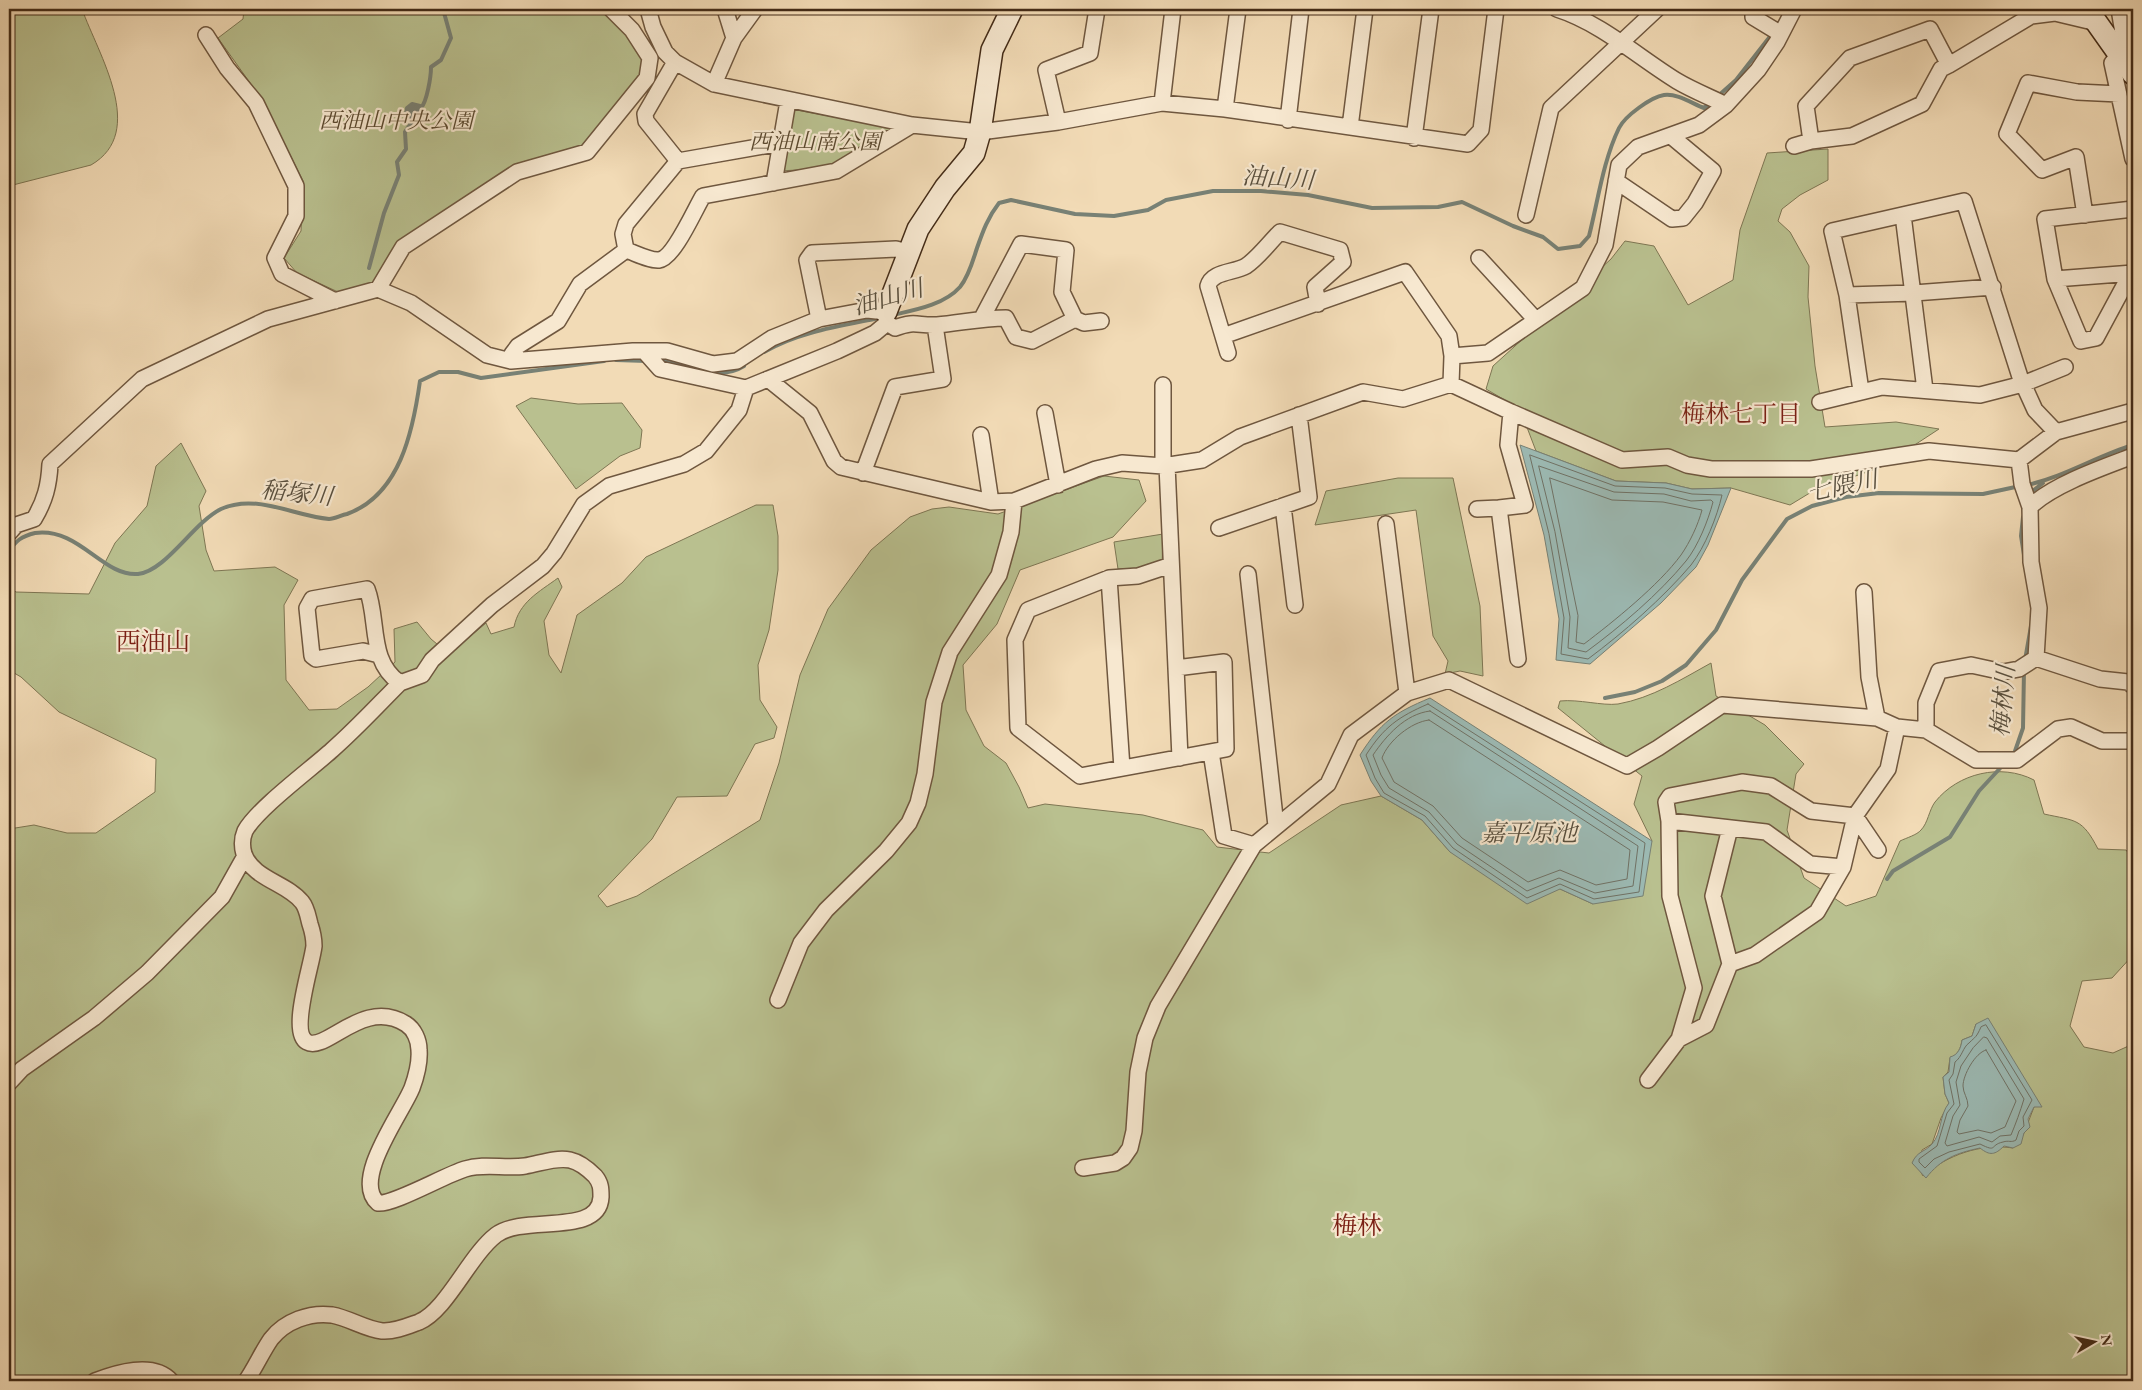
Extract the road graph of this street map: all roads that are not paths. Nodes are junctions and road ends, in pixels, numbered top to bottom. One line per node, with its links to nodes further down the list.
1 (611, 9): 58 (street)
2 (648, 9): 25 (street)
3 (725, 9): 22 (street)
4 (754, 9): 22 (street)
5 (1012, 9): 38 (street)
6 (1097, 9): 35 (street)
7 (1173, 9): 31 (street)
8 (1238, 9): 33 (street)
9 (1301, 9): 34 (street)
10 (1365, 9): 37 (street)
11 (1431, 9): 40 (street)
12 (1496, 9): 40 (street)
13 (1657, 9): 23 (street)
14 (1753, 9): 20 (street)
15 (1794, 9): 20 (street)
16 (2119, 9): 24 (street)
17 (1566, 10): 23 (street)
18 (2029, 13): 19 (street); 26 (street)
19 (2092, 16): 24 (street)
20 (1776, 31): 32 (street)
21 (206, 35): 61 (street)
22 (734, 38): 28 (street)
23 (1619, 42): 32 (street); 49 (street)
24 (2123, 48): 27 (street); 29 (street)
25 (675, 62): 28 (street); 45 (street)
26 (1949, 65): 41 (street); 41 (street)
27 (2133, 74)
28 (714, 84): 30 (street)
29 (2119, 94): 44 (street); 51 (street)
30 (788, 101): 36 (street); 42 (street)
31 (1162, 103): 33 (street); 35 (street)
32 (1726, 105): 39 (street)
33 (1225, 109): 34 (street)
34 (1288, 120): 37 (street)
35 (1058, 122): 38 (street)
36 (912, 125): 38 (street); 47 (street)
37 (1350, 127): 40 (street)
38 (980, 132): 53 (street)
39 (1671, 136): 46 (street); 46 (street)
40 (1414, 138)
41 (1811, 141): 43 (street)
42 (780, 143): 45 (street); 47 (street)
43 (1794, 146)
44 (2133, 159)
45 (678, 161): 52 (street)
46 (1616, 181): 67 (street)
47 (774, 183): 52 (street)
48 (2133, 209): 51 (street)
49 (1526, 215)
50 (1902, 215): 57 (street); 59 (street); 60 (street)
51 (2085, 215): 56 (street)
52 (626, 250): 74 (street)
53 (908, 252): 63 (street); 66 (street)
54 (1479, 258): 67 (street)
55 (2132, 273): 56 (street); 56 (street)
56 (2055, 279)
57 (1992, 287): 59 (street); 78 (street)
58 (378, 289): 61 (street); 74 (street)
59 (1914, 293): 60 (street); 82 (street)
60 (1847, 295): 81 (street)
61 (335, 301): 103 (street)
62 (1318, 304): 70 (street); 70 (street); 73 (street)
63 (886, 318): 66 (street); 69 (street); 76 (street)
64 (982, 318): 65 (street); 65 (street); 69 (street)
65 (1075, 319): 68 (street)
66 (819, 320): 71 (street)
67 (1536, 320): 73 (street)
68 (1101, 321)
69 (936, 325): 93 (street)
70 (1224, 336): 72 (street)
71 (644, 351): 74 (street); 80 (street)
72 (1228, 353)
73 (1452, 356): 77 (street)
74 (510, 361)
75 (2065, 366): 78 (street)
76 (768, 379): 80 (street); 93 (street)
77 (1451, 384): 85 (street); 87 (street)
78 (2023, 384): 82 (street); 88 (street)
79 (1163, 385): 92 (street)
80 (746, 388): 113 (street)
81 (1860, 390): 82 (street); 83 (street)
82 (1925, 390)
83 (1820, 402)
84 (2133, 411): 88 (street)
85 (1511, 412): 91 (street); 99 (street)
86 (1045, 413): 94 (street)
87 (1299, 415): 92 (street); 97 (street)
88 (2056, 432): 91 (street)
89 (981, 435): 96 (street)
90 (2133, 456): 98 (street)
91 (2019, 460): 98 (street)
92 (1165, 466): 94 (street); 104 (street)
93 (863, 473): 96 (street)
94 (1058, 485): 95 (street)
95 (1014, 501): 96 (street); 132 (street)
96 (990, 502)
97 (1283, 506): 102 (street); 108 (street)
98 (2030, 507): 111 (street)
99 (1500, 508): 100 (street); 110 (street)
100 (1477, 509)
101 (1386, 524): 115 (street)
102 (1219, 528)
103 (9, 534)
104 (1171, 565): 106 (street); 112 (street)
105 (1248, 574): 125 (street)
106 (1109, 578): 122 (street); 122 (street)
107 (1864, 592): 116 (street)
108 (1295, 606)
109 (379, 654): 109 (street); 113 (street)
110 (1518, 659)
111 (2034, 660): 114 (street); 118 (street)
112 (1176, 668): 120 (street); 121 (street)
113 (400, 682): 129 (street)
114 (2133, 686)
115 (1407, 693): 116 (street); 125 (street)
116 (1877, 718): 117 (street)
117 (1897, 727): 118 (street); 123 (street)
118 (1926, 730): 119 (street)
119 (2133, 741)
120 (1211, 752): 121 (street); 127 (street)
121 (1180, 758): 122 (street)
122 (1122, 768)
123 (1855, 816): 124 (street); 128 (street); 130 (street)
124 (1669, 821): 126 (street); 133 (street)
125 (1276, 826): 127 (street)
126 (1730, 828): 130 (street); 131 (street)
127 (1254, 845): 136 (street)
128 (1878, 850)
129 (245, 856): 135 (street); 139 (street)
130 (1843, 867): 131 (street)
131 (1730, 964): 133 (street)
132 (778, 1000)
133 (1679, 1039): 134 (street)
134 (1648, 1080)
135 (9, 1083)
136 (1083, 1168)
137 (95, 1381): 138 (street)
138 (171, 1381)
139 (246, 1381)

